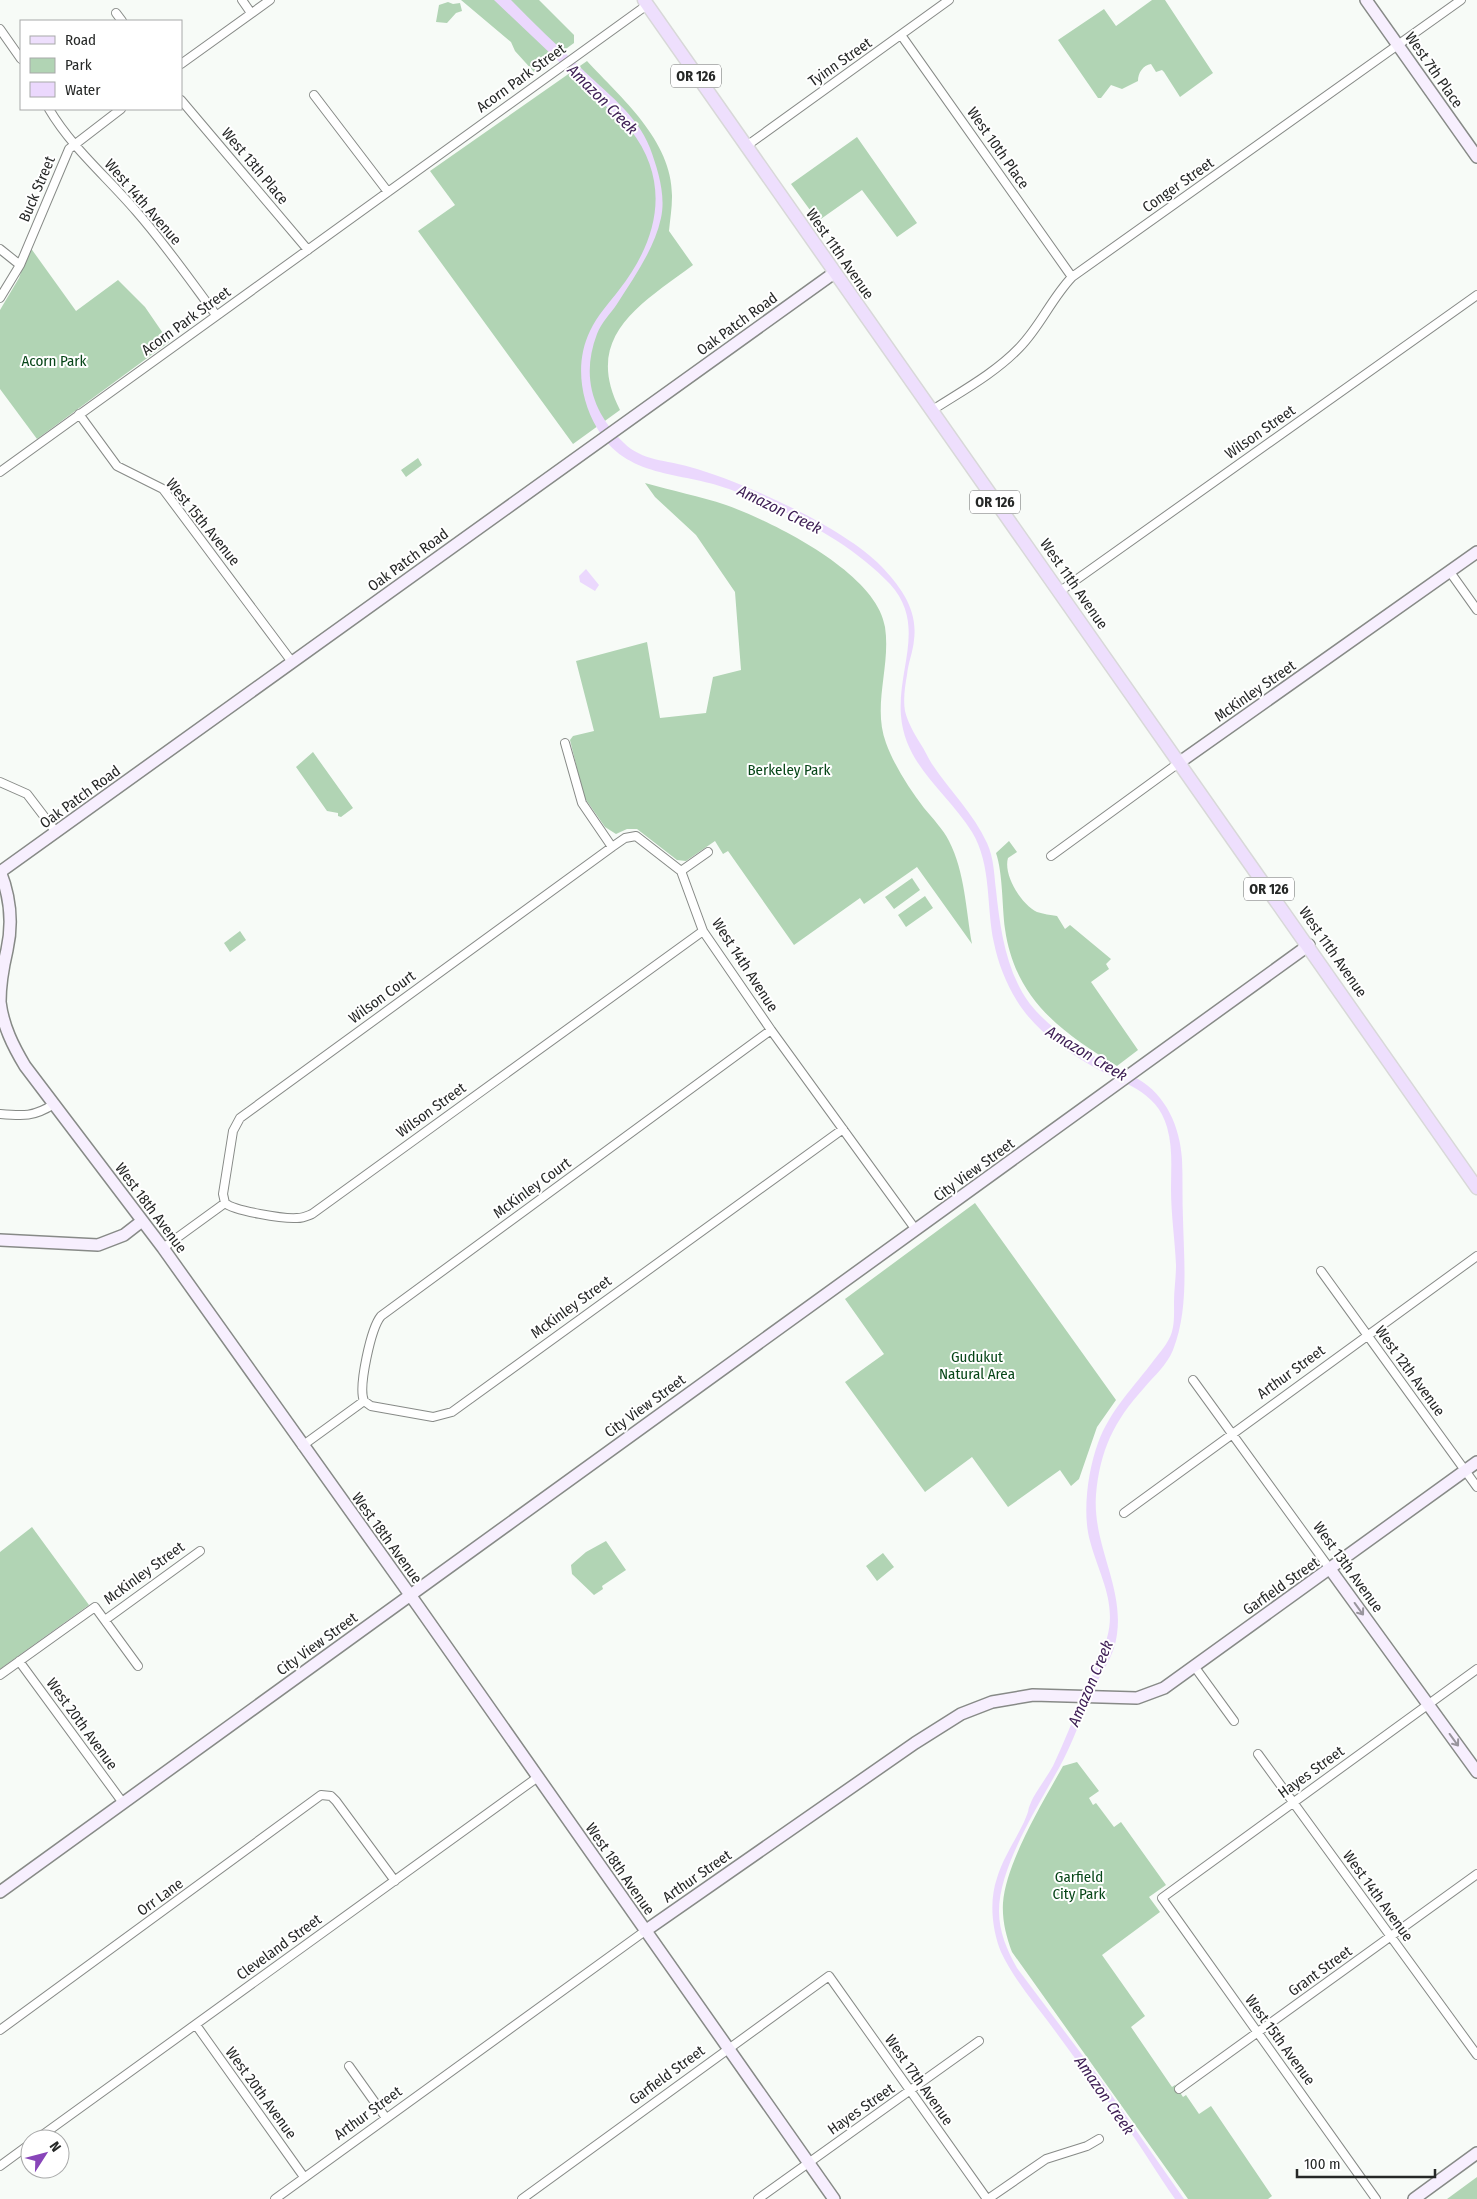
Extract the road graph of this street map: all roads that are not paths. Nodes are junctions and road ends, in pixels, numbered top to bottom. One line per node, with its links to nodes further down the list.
1 (242, 0): 8 (street)
2 (270, 0): 8 (street)
3 (950, 0): 11 (street, Tyinn Street)
4 (1366, 0): 12 (street, West 7th Place)
5 (1461, 0): 12 (street, Conger Street)
6 (646, 3): 20 (main road, West 11th Avenue / OR 126); 22 (street, Acorn Park Street)
7 (116, 13): 9 (street)
8 (251, 13): 14 (street)
9 (121, 20)
10 (0, 29): 13 (street)
11 (901, 36): 20 (street, Tyinn Street); 27 (street, West 10th Place)
12 (1398, 45): 21 (street, West 7th Place); 27 (street, Conger Street)
13 (20, 58)
14 (182, 63)
15 (314, 95): 22 (street)
16 (182, 101): 24 (street, West 13th Place)
17 (49, 110): 19 (street, West 14th Avenue)
18 (121, 110): 19 (street, Buck Street)
19 (74, 144): 25 (street, Buck Street); 30 (street, West 14th Avenue)
20 (745, 146): 26 (main road, West 11th Avenue / OR 126)
21 (1477, 157)
22 (388, 192): 24 (street, Acorn Park Street)
23 (0, 249): 25 (street)
24 (308, 250): 30 (street, Acorn Park Street)
25 (20, 265): 29 (street, Buck Street)
26 (834, 273): 31 (main road, West 11th Avenue / OR 126); 38 (street, Oak Patch Road)
27 (1072, 277): 31 (street, Conger Street)
28 (1477, 295): 36 (street, Wilson Street)
29 (0, 298)
30 (216, 315): 32 (street, Acorn Park Street)
31 (931, 412): 36 (main road, West 11th Avenue / OR 126)
32 (79, 414): 33 (street, Acorn Park Street); 38 (street, West 15th Avenue)
33 (0, 472)
34 (1477, 552): 35 (street, McKinley Street)
35 (1450, 572): 37 (street); 40 (street, McKinley Street)
36 (1059, 592): 40 (main road, West 11th Avenue / OR 126)
37 (1477, 610)
38 (292, 662): 42 (street, Oak Patch Road)
39 (565, 743): 43 (street)
40 (1180, 762): 45 (street, McKinley Street); 49 (main road, West 11th Avenue / OR 126)
41 (0, 782): 42 (street)
42 (56, 832): 46 (street, Oak Patch Road)
43 (612, 847): 47 (street); 55 (street, Wilson Court)
44 (708, 852): 47 (street)
45 (1051, 856)
46 (0, 871): 51 (street, West 18th Avenue)
47 (681, 871): 48 (street, West 14th Avenue)
48 (703, 931): 50 (street, West 14th Avenue); 55 (street, Wilson Street)
49 (1309, 945): 54 (main road, West 11th Avenue / OR 126); 57 (street, City View Street)
50 (771, 1030): 53 (street, West 14th Avenue); 64 (street, McKinley Court)
51 (54, 1104): 52 (street); 56 (street, West 18th Avenue)
52 (0, 1114)
53 (843, 1129): 57 (street, West 14th Avenue); 64 (street, McKinley Street)
54 (1477, 1188)
55 (225, 1203): 59 (street)
56 (142, 1221): 58 (street); 59 (street, West 18th Avenue)
57 (916, 1230): 73 (street, City View Street)
58 (0, 1240)
59 (163, 1248): 66 (street, West 18th Avenue)
60 (1477, 1256): 62 (street, Arthur Street)
61 (1320, 1271): 62 (street, West 12th Avenue)
62 (1367, 1336): 65 (street, Arthur Street); 68 (street, West 12th Avenue)
63 (1193, 1380): 65 (street, West 13th Avenue)
64 (364, 1401): 66 (street)
65 (1232, 1434): 70 (street, Arthur Street); 72 (street, West 13th Avenue)
66 (302, 1446): 73 (street, West 18th Avenue)
67 (1477, 1462): 68 (street, Garfield Street)
68 (1465, 1471): 69 (street, West 12th Avenue); 72 (street, Garfield Street)
69 (1477, 1487)
70 (1124, 1513)
71 (200, 1551): 74 (street, McKinley Street)
72 (1330, 1570): 77 (street, Garfield Street); 81 (street, West 13th Avenue, one-way to 81)
73 (410, 1596): 85 (street, West 18th Avenue); 87 (street, City View Street)
74 (105, 1620): 75 (street, McKinley Street); 76 (street)
75 (19, 1661): 79 (street, McKinley Street); 87 (street, West 20th Avenue)
76 (138, 1666)
77 (1194, 1666): 80 (street, Garfield Street); 82 (street)
78 (1477, 1669): 81 (street, Hayes Street)
79 (0, 1675)
80 (1119, 1699): 92 (street, Arthur Street)
81 (1428, 1704): 84 (street, West 13th Avenue, one-way to 84); 86 (street, Hayes Street)
82 (1234, 1721)
83 (1258, 1754): 86 (street, West 14th Avenue)
84 (1477, 1772)
85 (538, 1778): 89 (street, Cleveland Street); 92 (street, West 18th Avenue)
86 (1293, 1802): 91 (street, Hayes Street); 93 (street, West 14th Avenue)
87 (123, 1803): 90 (street, City View Street)
88 (1477, 1874): 93 (street, Grant Street)
89 (395, 1881): 95 (street, Cleveland Street); 96 (street, Orr Lane)
90 (0, 1892)
91 (1162, 1898): 97 (street, West 15th Avenue)
92 (645, 1930): 99 (street, West 18th Avenue); 104 (street, Arthur Street)
93 (1391, 1936): 97 (street, Grant Street); 100 (street, West 14th Avenue)
94 (829, 1976): 99 (street, Garfield Street); 103 (street, West 17th Avenue)
95 (196, 2025): 105 (street, Cleveland Street); 111 (street, West 20th Avenue)
96 (0, 2030)
97 (1258, 2033): 102 (street, Grant Street); 117 (street, West 15th Avenue)
98 (979, 2041): 103 (street, Hayes Street)
99 (728, 2049): 109 (street, West 18th Avenue); 113 (street, Garfield Street)
100 (1477, 2055)
101 (349, 2066): 104 (street)
102 (1178, 2088)
103 (910, 2090): 109 (street, Hayes Street); 116 (street, West 17th Avenue)
104 (386, 2118): 111 (street, Arthur Street)
105 (51, 2129)
106 (1099, 2139): 116 (street)
107 (20, 2151): 110 (street)
108 (1477, 2153): 118 (street)
109 (808, 2163): 114 (street, Hayes Street); 115 (street, West 18th Avenue)
110 (0, 2166)
111 (304, 2177): 112 (street, Arthur Street)
112 (275, 2199)
113 (522, 2199)
114 (758, 2199)
115 (834, 2199)
116 (988, 2199)
117 (1376, 2199)
118 (1414, 2199)

